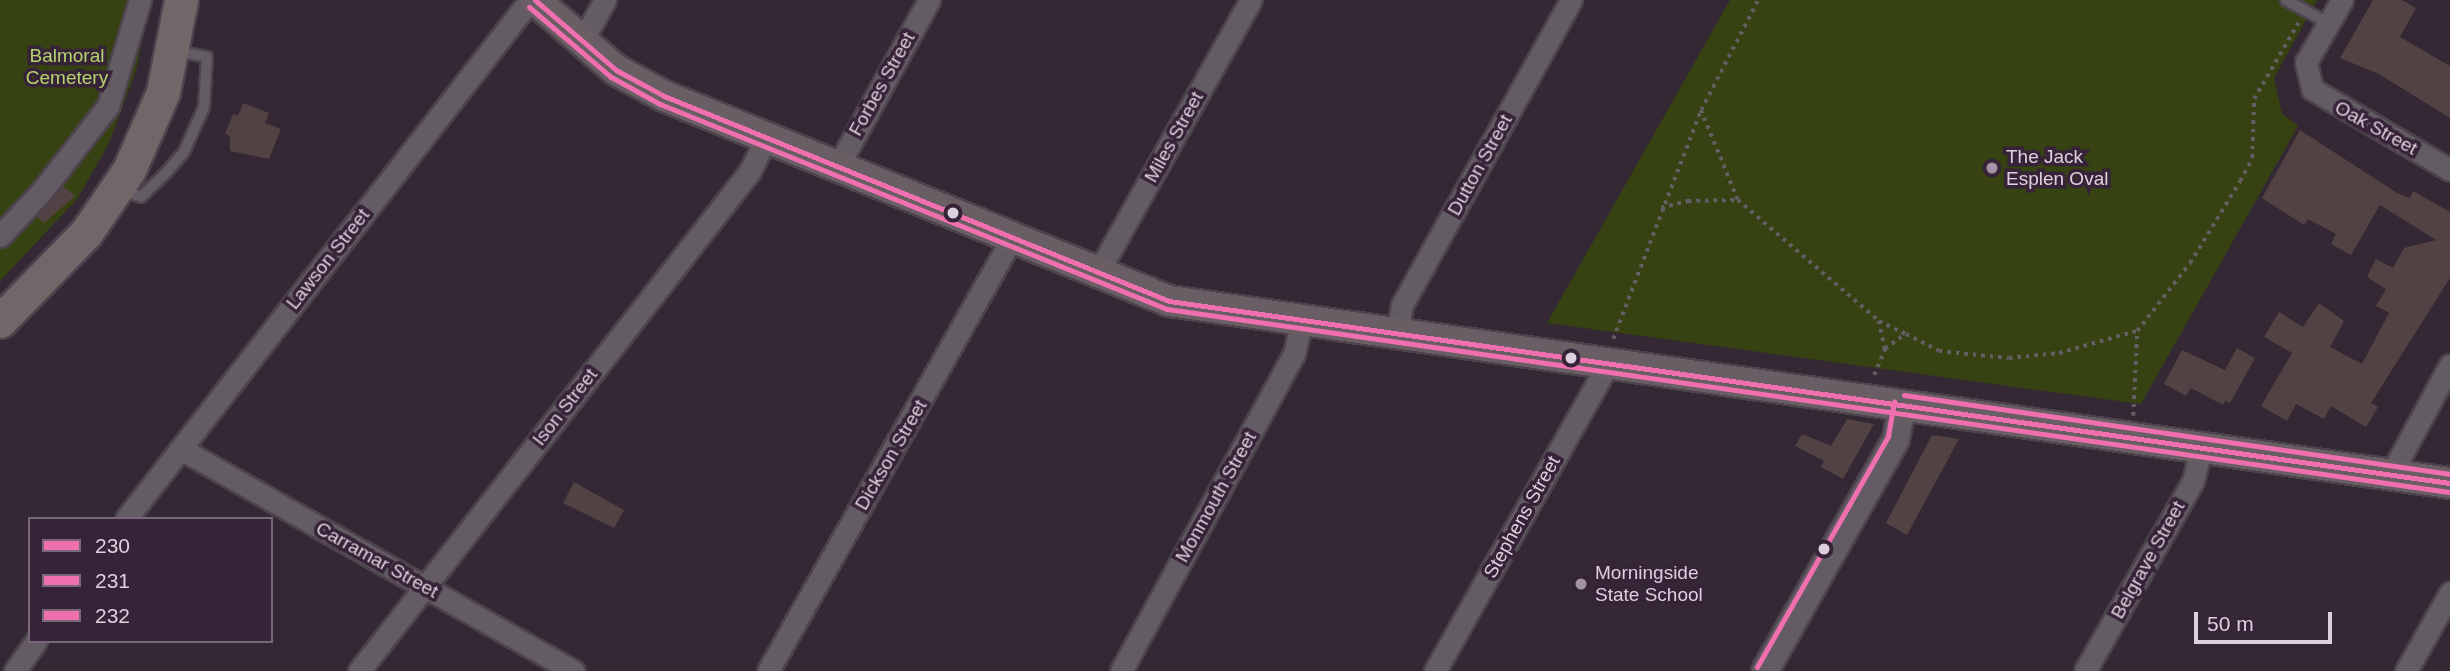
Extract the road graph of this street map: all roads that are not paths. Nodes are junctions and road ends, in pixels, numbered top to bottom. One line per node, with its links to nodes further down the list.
1 (140, 0): 18 (street)
2 (181, 0): 13 (main road)
3 (532, 0): 12 (main road); 28 (street, Lawson Street)
4 (559, 0): 12 (main road)
5 (605, 0): 12 (street)
6 (929, 0): 15 (street, Forbes Street)
7 (1251, 0): 20 (street, Miles Street)
8 (1571, 0): 23 (street, Dutton Street)
9 (2286, 0): 11 (lane)
10 (2342, 0): 11 (street)
11 (2329, 23): 16 (street, Oak Street)
12 (586, 34): 14 (main road)
13 (173, 51): 17 (main road); 17 (lane)
14 (765, 140): 15 (main road); 32 (street, Ison Street)
15 (837, 168): 19 (main road)
16 (2450, 170)
17 (117, 189): 22 (main road)
18 (0, 236)
19 (1011, 239): 20 (main road); 38 (street, Dickson Street)
20 (1097, 274): 21 (main road)
21 (1302, 320): 23 (main road); 39 (street, Monmouth Street)
22 (0, 321)
23 (1397, 332): 24 (main road)
24 (1609, 362): 26 (main road); 40 (street, Stephens Street)
25 (2450, 365): 29 (street)
26 (1903, 404): 27 (main road); 41 (street)
27 (2202, 446): 29 (main road); 42 (street, Belgrave Street)
28 (181, 449): 31 (street, Lawson Street); 32 (street, Carramar Street)
29 (2391, 474): 30 (main road)
30 (2450, 484)
31 (128, 517)
32 (425, 586): 36 (street, Ison Street); 37 (street, Carramar Street)
33 (2450, 593): 43 (street)
34 (35, 643): 35 (street)
35 (15, 671)
36 (359, 671)
37 (574, 671)
38 (768, 671)
39 (1121, 671)
40 (1436, 671)
41 (1765, 671)
42 (2085, 671)
43 (2406, 671)

